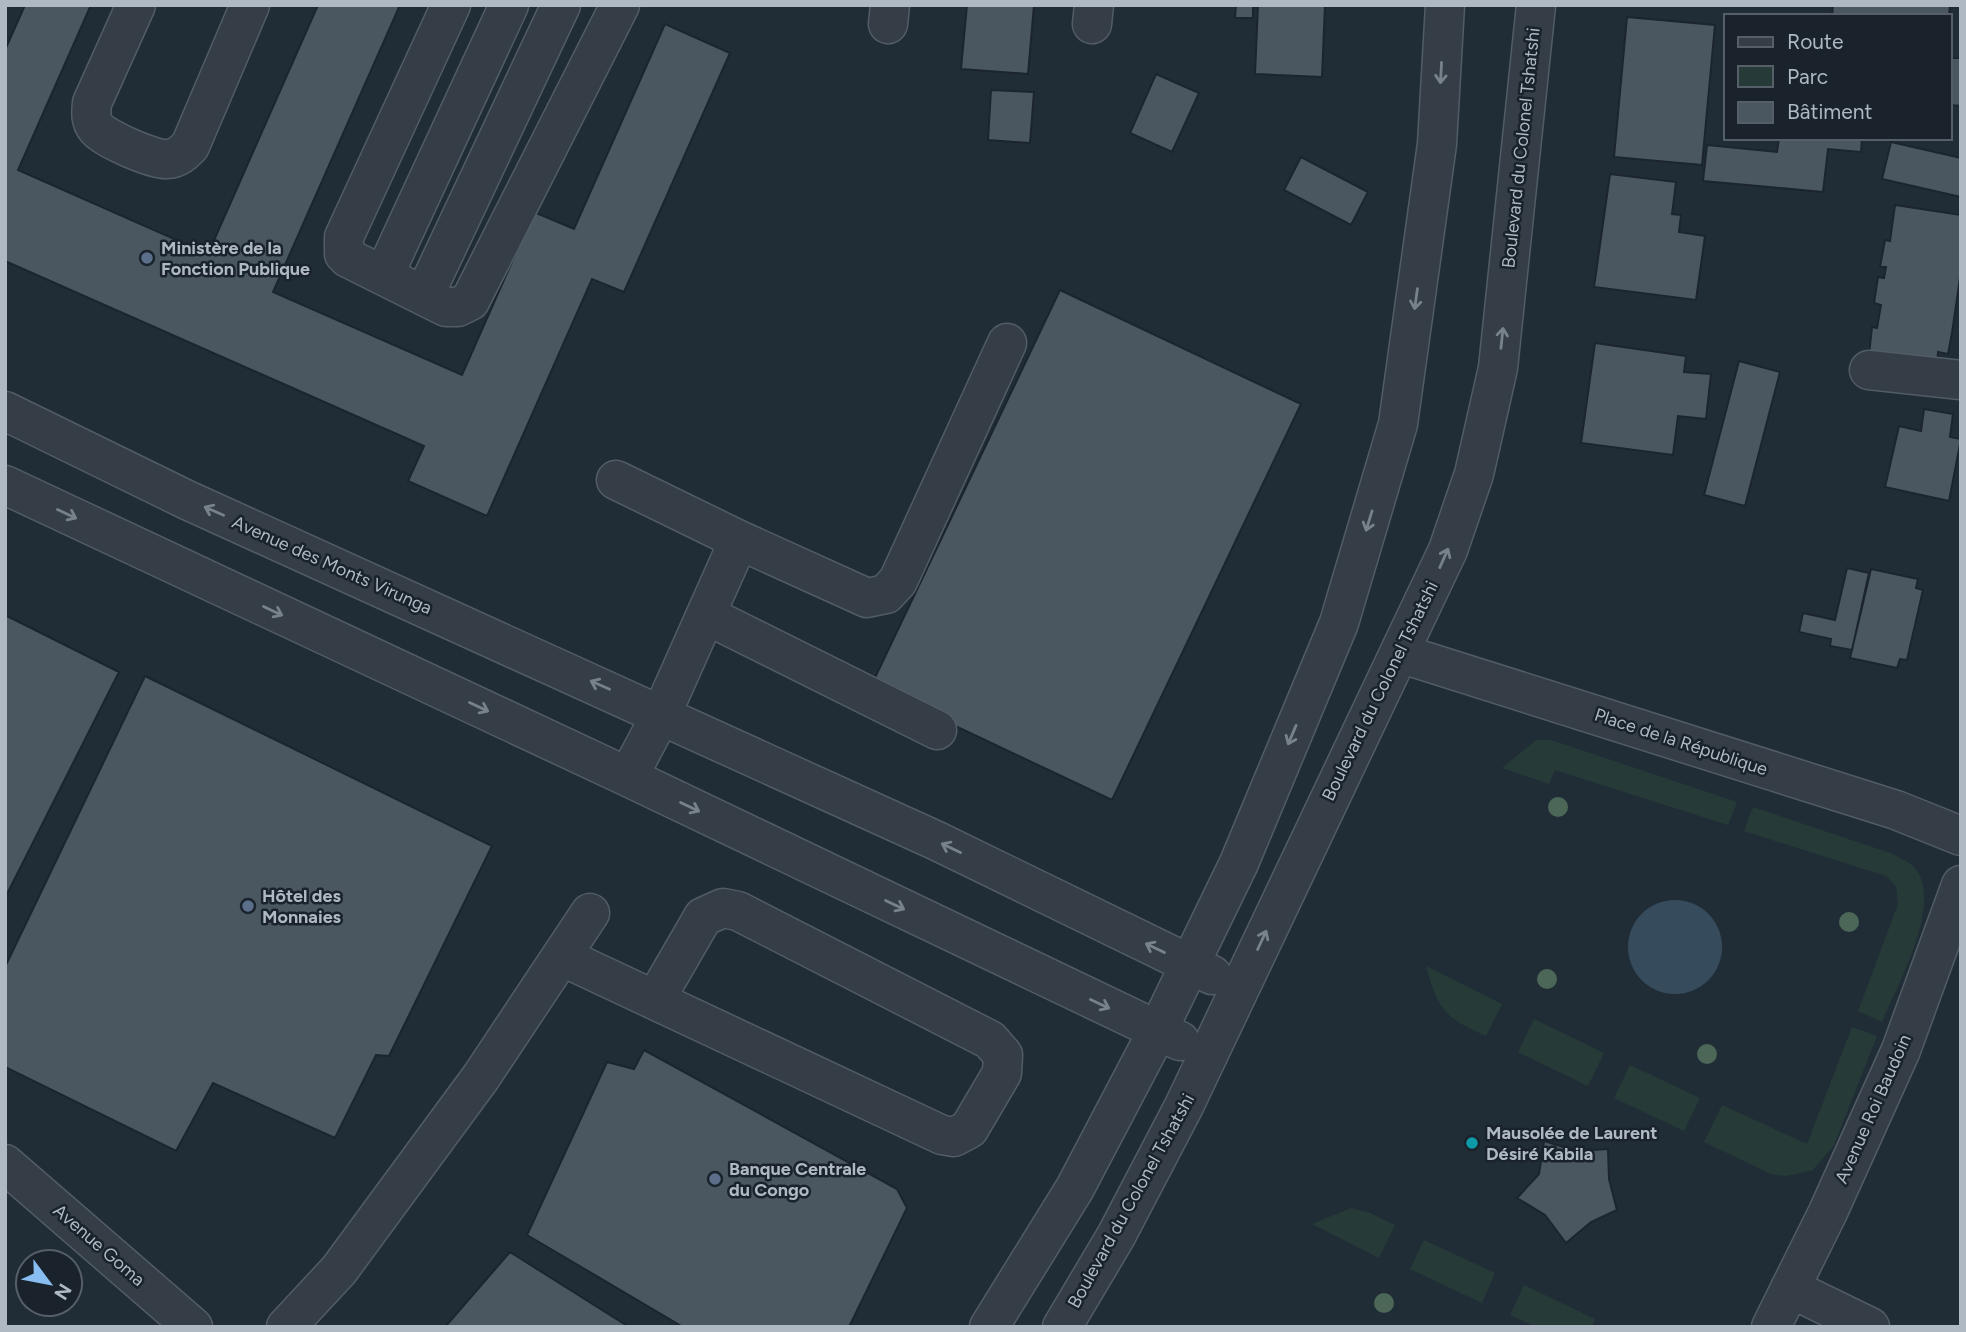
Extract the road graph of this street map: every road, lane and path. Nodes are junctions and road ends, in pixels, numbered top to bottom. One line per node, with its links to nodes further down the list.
1 (136, 5): 2 (street)
2 (250, 5)
3 (451, 5): 9 (street)
4 (509, 5): 9 (street)
5 (561, 5): 10 (street)
6 (620, 5): 10 (street)
7 (1445, 5): 27 (street, one-way to 27)
8 (1536, 5): 19 (street, Boulevard du Colonel Tshatshi, one-way to 8)
9 (384, 275): 10 (street)
10 (424, 296)
11 (1007, 344): 17 (street)
12 (1869, 370): 13 (street)
13 (1961, 380)
14 (5, 411): 20 (street, Avenue des Monts Virunga, one-way to 14)
15 (616, 480): 17 (street)
16 (5, 485): 22 (street, one-way to 22)
17 (739, 540): 18 (street)
18 (706, 615): 20 (street); 21 (street)
19 (1399, 653): 23 (street, Place de la République); 28 (street, Boulevard du Colonel Tshatshi, one-way to 19)
20 (662, 713): 22 (street); 27 (street, Avenue des Monts Virunga, one-way to 20)
21 (937, 730)
22 (628, 777): 30 (street, one-way to 30)
23 (1961, 836)
24 (1961, 885): 33 (street, Avenue Roi Baudoin)
25 (590, 913): 26 (street)
26 (563, 957): 29 (street); 35 (street)
27 (1190, 964): 28 (street, Avenue des Monts Virunga); 30 (street)
28 (1238, 989): 31 (street, Boulevard du Colonel Tshatshi)
29 (655, 1000): 29 (street)
30 (1158, 1030): 31 (street); 36 (street)
31 (1208, 1054): 37 (street, Boulevard du Colonel Tshatshi)
32 (5, 1164): 34 (street, Avenue Goma)
33 (1790, 1289): 38 (street, Avenue Roi Baudoin); 39 (street)
34 (193, 1327)
35 (286, 1327)
36 (989, 1327)
37 (1062, 1327)
38 (1771, 1327)
39 (1870, 1327)

